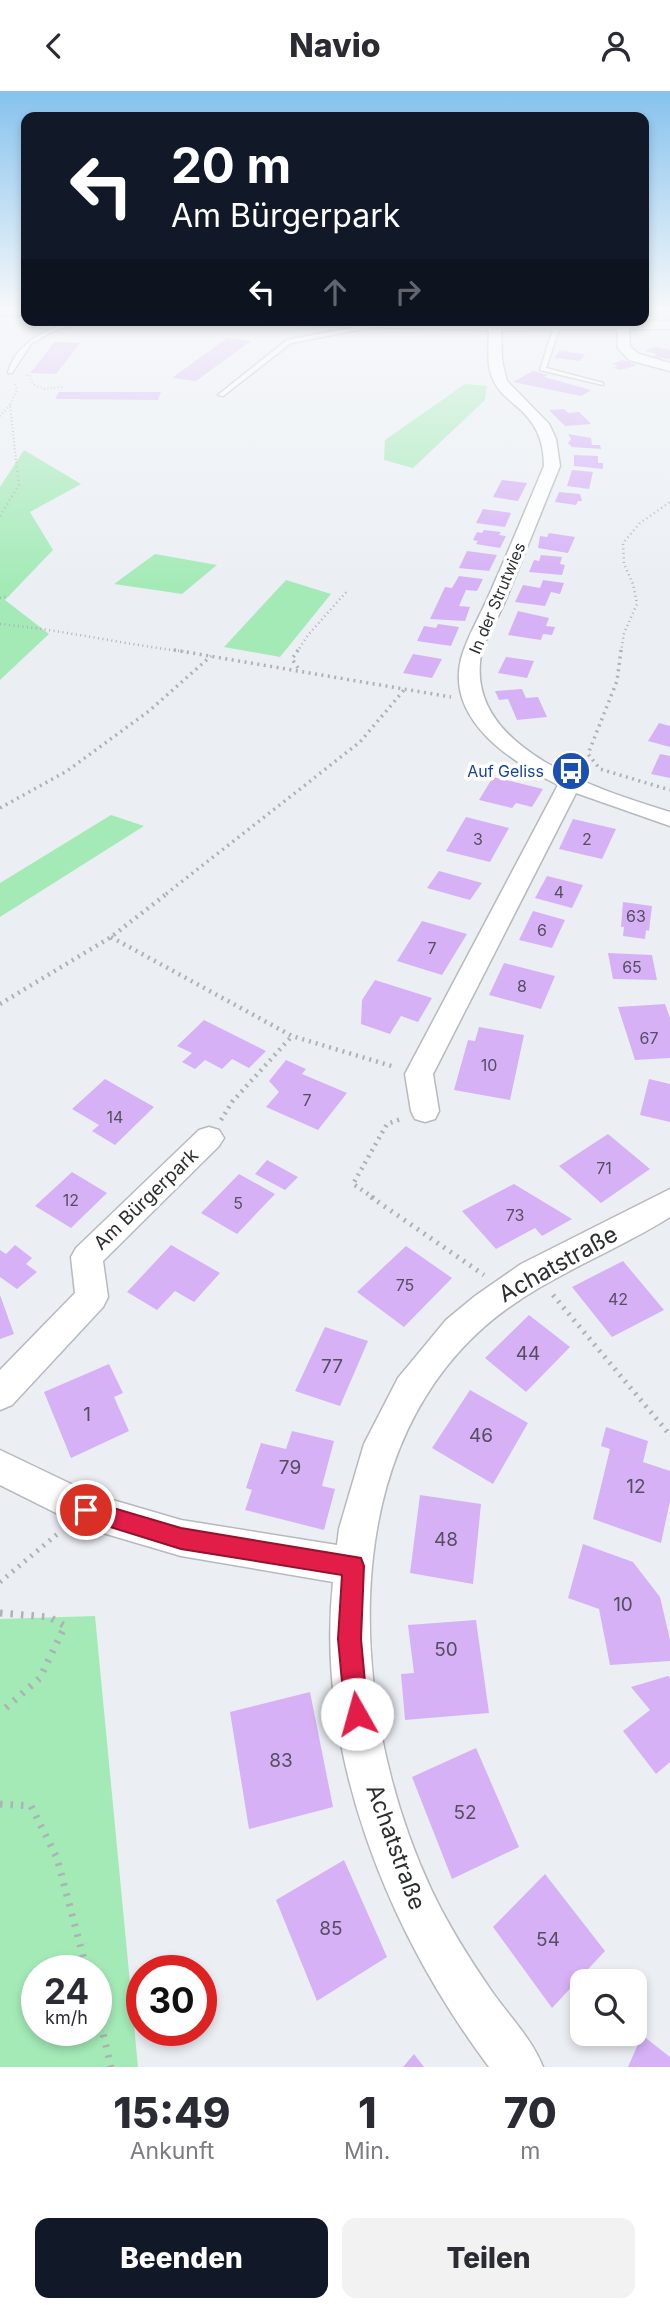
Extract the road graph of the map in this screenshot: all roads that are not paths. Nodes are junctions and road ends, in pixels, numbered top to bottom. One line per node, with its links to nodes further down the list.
1 (519, 400): 2 (street, In der Strutwies)
2 (571, 782): 3 (street); 4 (street)
3 (670, 819)
4 (425, 1111)
5 (209, 1138): 7 (street, Am Bürgerpark)
6 (670, 1201): 9 (street, Achatstraße)
7 (0, 1394)
8 (0, 1467): 9 (street)
9 (353, 1566): 10 (street, Achatstraße)
10 (519, 2067)

